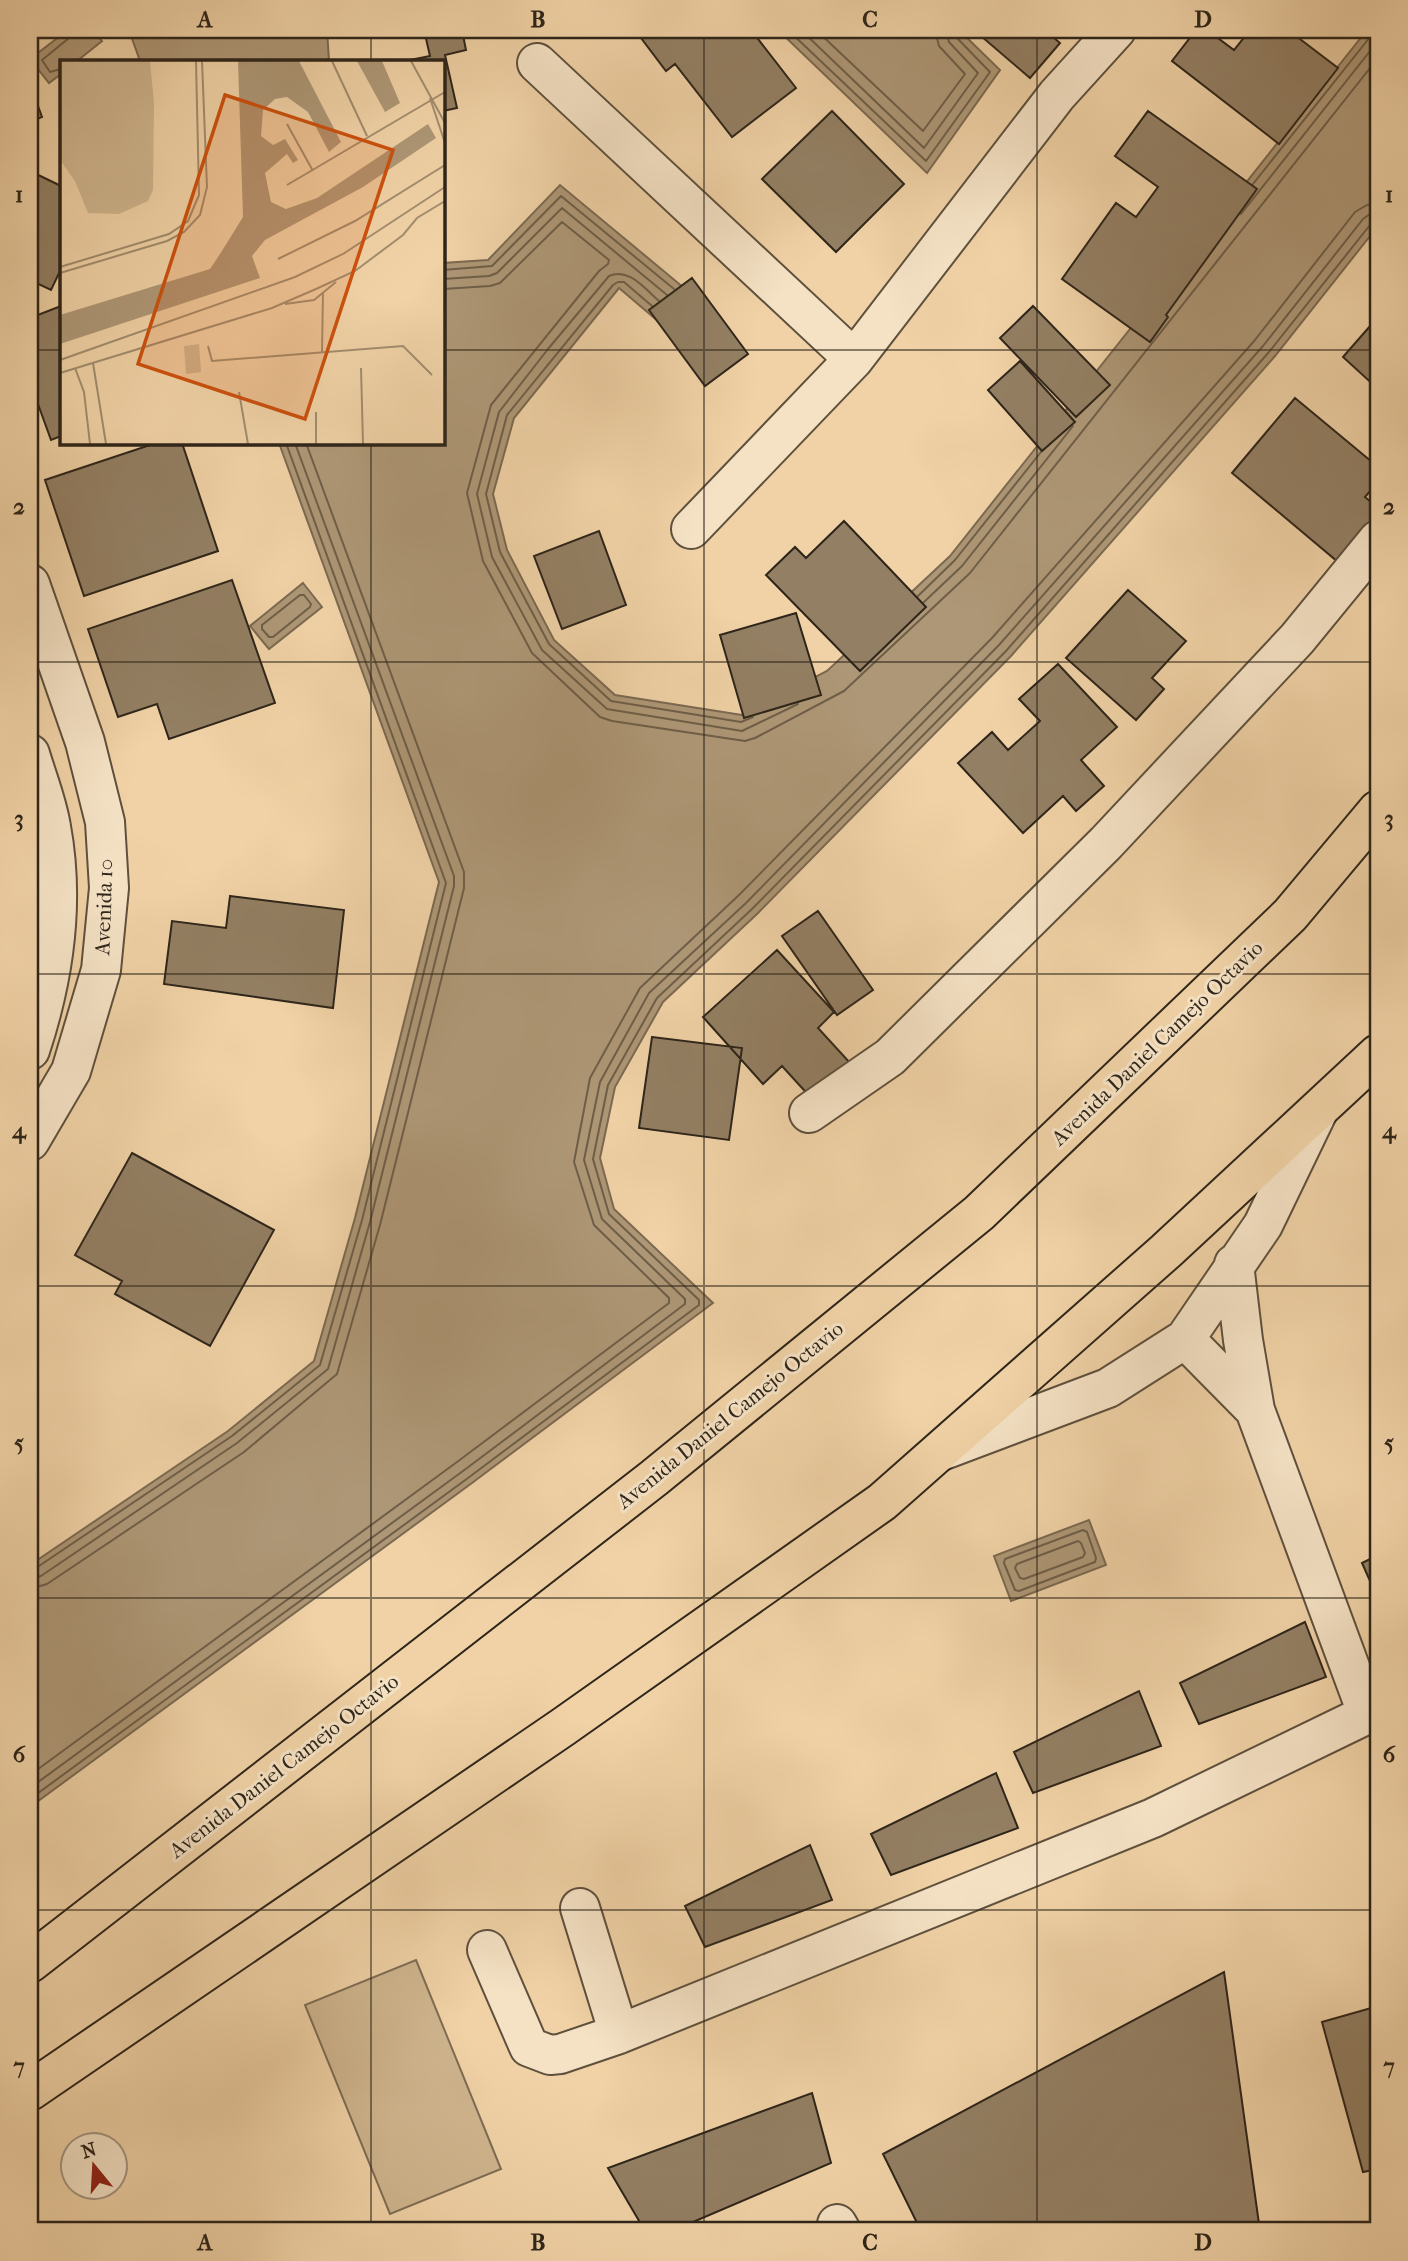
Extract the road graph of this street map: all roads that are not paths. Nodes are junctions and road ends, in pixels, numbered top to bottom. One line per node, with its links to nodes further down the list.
1 (1116, 30): 3 (street)
2 (537, 63): 3 (street)
3 (854, 359): 4 (street)
4 (691, 529)
5 (1378, 540): 12 (street)
6 (34, 607): 13 (street, Avenida 10)
7 (30, 754): 9 (street)
8 (1378, 810): 21 (main road, Avenida Daniel Camejo Octavio)
9 (30, 1050)
10 (1378, 1054): 11 (main road)
11 (1320, 1108): 14 (street); 17 (main road)
12 (809, 1113)
13 (30, 1141)
14 (1234, 1264): 15 (street); 16 (street)
15 (1185, 1339): 16 (street); 17 (street)
16 (1255, 1410): 18 (street)
17 (939, 1452): 23 (main road)
18 (1372, 1711): 22 (street)
19 (580, 1908): 22 (street)
20 (488, 1950): 22 (street)
21 (30, 1963)
22 (619, 2034)
23 (30, 2091)

